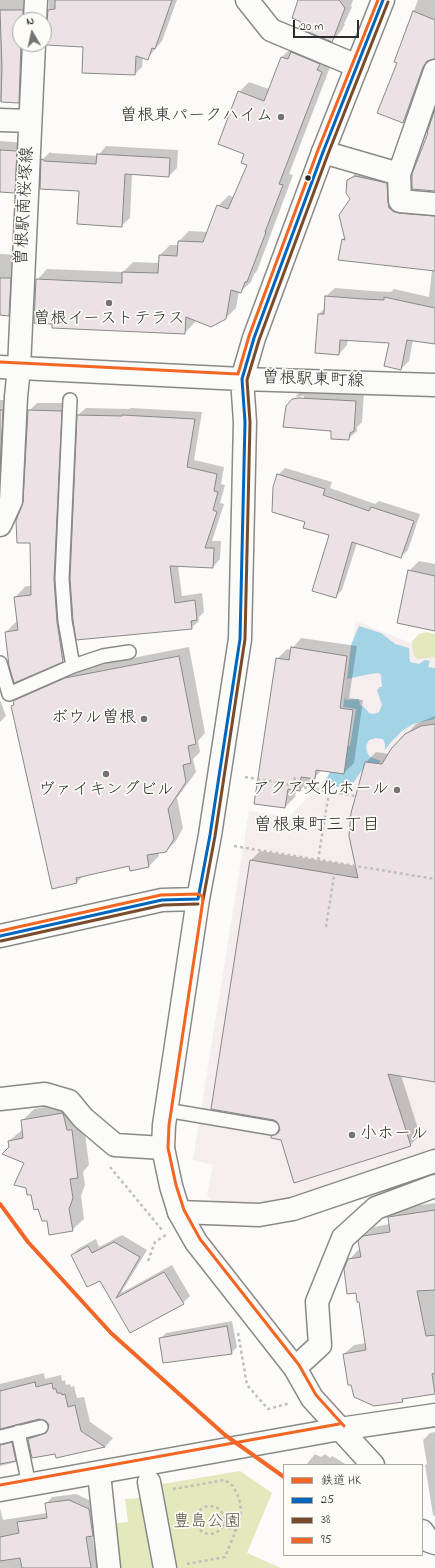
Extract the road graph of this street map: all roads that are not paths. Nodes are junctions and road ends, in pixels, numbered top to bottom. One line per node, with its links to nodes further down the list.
1 (36, 0): 4 (street)
2 (247, 0): 6 (street)
3 (382, 0): 6 (street)
4 (35, 12)
5 (34, 52): 9 (street, 曽根駅南桜塚線)
6 (357, 66): 10 (street)
7 (435, 70): 11 (street)
8 (0, 120): 9 (street)
9 (30, 121): 13 (street, 曽根駅南桜塚線)
10 (323, 152): 11 (street); 14 (street)
11 (399, 174): 12 (street)
12 (435, 204)
13 (9, 367): 14 (street, 曽根駅東町線); 17 (street, 曽根駅南桜塚線)
14 (242, 379): 15 (street, 曽根駅東町線); 21 (street)
15 (435, 385)
16 (70, 400): 20 (lane)
17 (0, 525)
18 (129, 652): 20 (lane)
19 (0, 663): 20 (lane)
20 (73, 666)
21 (198, 900): 22 (street); 24 (street)
22 (0, 936)
23 (0, 1099): 26 (street)
24 (166, 1110): 25 (lane); 26 (street)
25 (272, 1128)
26 (163, 1148): 29 (street)
27 (435, 1160): 29 (street)
28 (435, 1186): 30 (street)
29 (179, 1212): 30 (street)
30 (295, 1368): 33 (street)
31 (435, 1415): 33 (street)
32 (41, 1427): 34 (lane)
33 (340, 1429): 36 (street); 37 (street)
34 (18, 1432): 35 (lane); 38 (lane)
35 (1, 1437)
36 (371, 1464)
37 (99, 1473): 38 (street); 44 (street)
38 (29, 1485): 40 (street)
39 (150, 1487): 43 (street)
40 (0, 1490)
41 (423, 1532): 42 (street)
42 (435, 1543)
43 (173, 1567)
44 (109, 1568)

